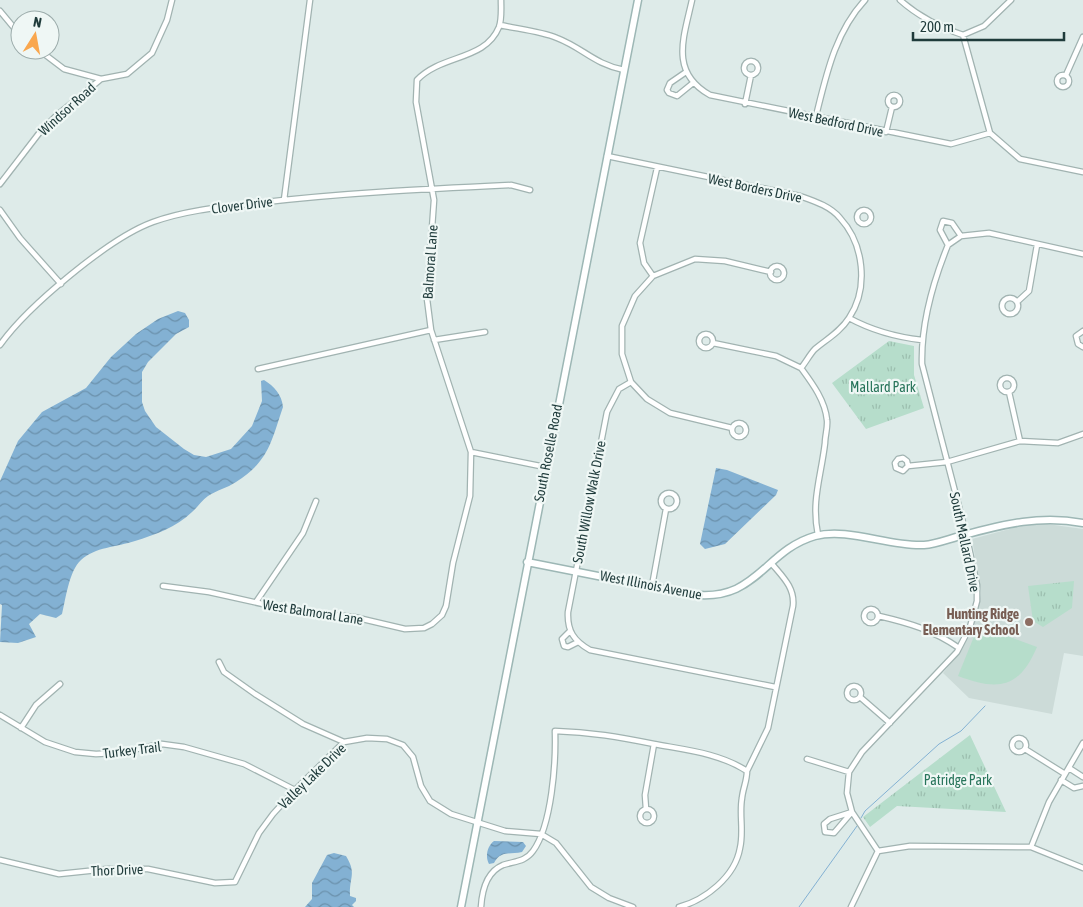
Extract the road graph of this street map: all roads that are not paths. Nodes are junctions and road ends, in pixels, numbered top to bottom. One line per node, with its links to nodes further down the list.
1 (172, 0): 19 (street, Windsor Road)
2 (310, 0): 32 (street)
3 (501, 0): 11 (street)
4 (638, 0): 15 (main road, South Roselle Road)
5 (692, 0): 16 (street)
6 (865, 0): 23 (street)
7 (900, 0): 12 (street)
8 (1011, 0): 12 (street)
9 (0, 11): 10 (street)
10 (10, 23)
11 (500, 25): 15 (street); 30 (street, Balmoral Lane)
12 (963, 36): 25 (street)
13 (1083, 37): 18 (street)
14 (52, 60): 19 (street)
15 (624, 70): 26 (main road, South Roselle Road)
16 (687, 75): 20 (street, West Bedford Drive); 20 (street)
17 (750, 75): 21 (street)
18 (1066, 76)
19 (101, 80): 29 (street, Windsor Road)
20 (694, 83): 21 (street, West Bedford Drive)
21 (745, 104): 23 (street, West Bedford Drive)
22 (892, 107): 24 (street)
23 (816, 116): 24 (street, West Bedford Drive)
24 (886, 132): 25 (street, West Bedford Drive)
25 (990, 133): 28 (street)
26 (607, 156): 27 (street, West Borders Drive); 63 (main road, South Roselle Road)
27 (657, 168): 35 (street, West Borders Drive); 41 (street)
28 (1083, 172)
29 (0, 184)
30 (432, 189): 31 (street, Clover Drive); 32 (street, Clover Drive); 45 (street, Balmoral Lane)
31 (530, 190)
32 (284, 200): 42 (street, Clover Drive)
33 (0, 210): 42 (street)
34 (858, 221): 35 (street)
35 (848, 229): 44 (street, West Borders Drive)
36 (961, 236): 37 (street); 37 (street); 38 (street)
37 (948, 245): 49 (street, South Mallard Drive)
38 (1038, 245): 39 (street); 43 (street)
39 (1083, 254)
40 (770, 272): 41 (street)
41 (653, 276): 55 (street)
42 (61, 284): 51 (street, Clover Drive)
43 (1017, 302)
44 (849, 318): 49 (street); 53 (street, West Borders Drive)
45 (431, 330): 48 (street, Balmoral Lane); 54 (street)
46 (1083, 331): 52 (street)
47 (485, 332): 48 (street)
48 (434, 340): 60 (street, Balmoral Lane)
49 (922, 340): 61 (street, South Mallard Drive)
50 (713, 342): 53 (street)
51 (0, 345)
52 (1083, 347)
53 (801, 368): 68 (street)
54 (258, 369)
55 (632, 382): 57 (street); 71 (street, South Willow Walk Drive)
56 (1009, 392): 59 (street)
57 (732, 428)
58 (1083, 434): 59 (street)
59 (1020, 441): 61 (street)
60 (471, 452): 63 (street); 76 (street, Balmoral Lane)
61 (947, 462): 62 (street); 67 (street, South Mallard Drive)
62 (908, 466)
63 (545, 467): 69 (main road, South Roselle Road)
64 (316, 501): 74 (street)
65 (666, 509): 73 (street)
66 (1083, 523): 67 (main road, West Illinois Avenue)
67 (966, 534): 68 (main road, West Illinois Avenue); 79 (street, South Mallard Drive)
68 (818, 535): 70 (main road, West Illinois Avenue)
69 (527, 562): 71 (main road, West Illinois Avenue); 102 (main road, South Roselle Road)
70 (772, 564): 73 (main road, West Illinois Avenue); 82 (street)
71 (575, 571): 73 (main road, West Illinois Avenue); 77 (street, South Willow Walk Drive)
72 (164, 586): 74 (street, West Balmoral Lane)
73 (652, 586)
74 (256, 602): 76 (street, West Balmoral Lane)
75 (879, 616): 79 (street)
76 (432, 624)
77 (570, 631): 78 (street, South Willow Walk Drive); 78 (street, South Willow Walk Drive)
78 (576, 640): 82 (street)
79 (959, 648): 85 (street, South Mallard Drive)
80 (219, 662): 87 (street)
81 (60, 684): 86 (street)
82 (775, 687): 93 (street)
83 (860, 697): 85 (street)
84 (0, 715): 86 (street, Turkey Trail)
85 (890, 724): 94 (street, South Mallard Drive)
86 (21, 728): 99 (street, Turkey Trail)
87 (344, 742): 99 (street, Valley Lake Drive); 102 (street, Valley Lake Drive)
88 (1083, 743): 92 (street)
89 (654, 744): 93 (street); 100 (street); 103 (street)
90 (1024, 749): 95 (street)
91 (807, 759): 94 (street)
92 (1069, 768): 95 (street); 96 (street)
93 (746, 771): 109 (street)
94 (849, 772): 101 (street)
95 (1065, 774): 97 (street)
96 (1083, 777)
97 (1061, 780): 98 (street); 104 (street)
98 (1083, 786)
99 (295, 790): 108 (street, Valley Lake Drive)
100 (646, 809)
101 (852, 812): 101 (street); 105 (street)
102 (478, 822): 103 (street, Valley Lake Drive); 110 (main road, South Roselle Road)
103 (542, 834): 111 (street); 112 (street)
104 (1031, 847): 105 (street); 107 (street)
105 (878, 851): 115 (street)
106 (0, 860): 108 (street, Thor Drive)
107 (1083, 868)
108 (235, 882)
109 (696, 902): 113 (street); 114 (street)
110 (461, 907)
111 (481, 907)
112 (633, 907)
113 (679, 907)
114 (700, 907)
115 (851, 907)

